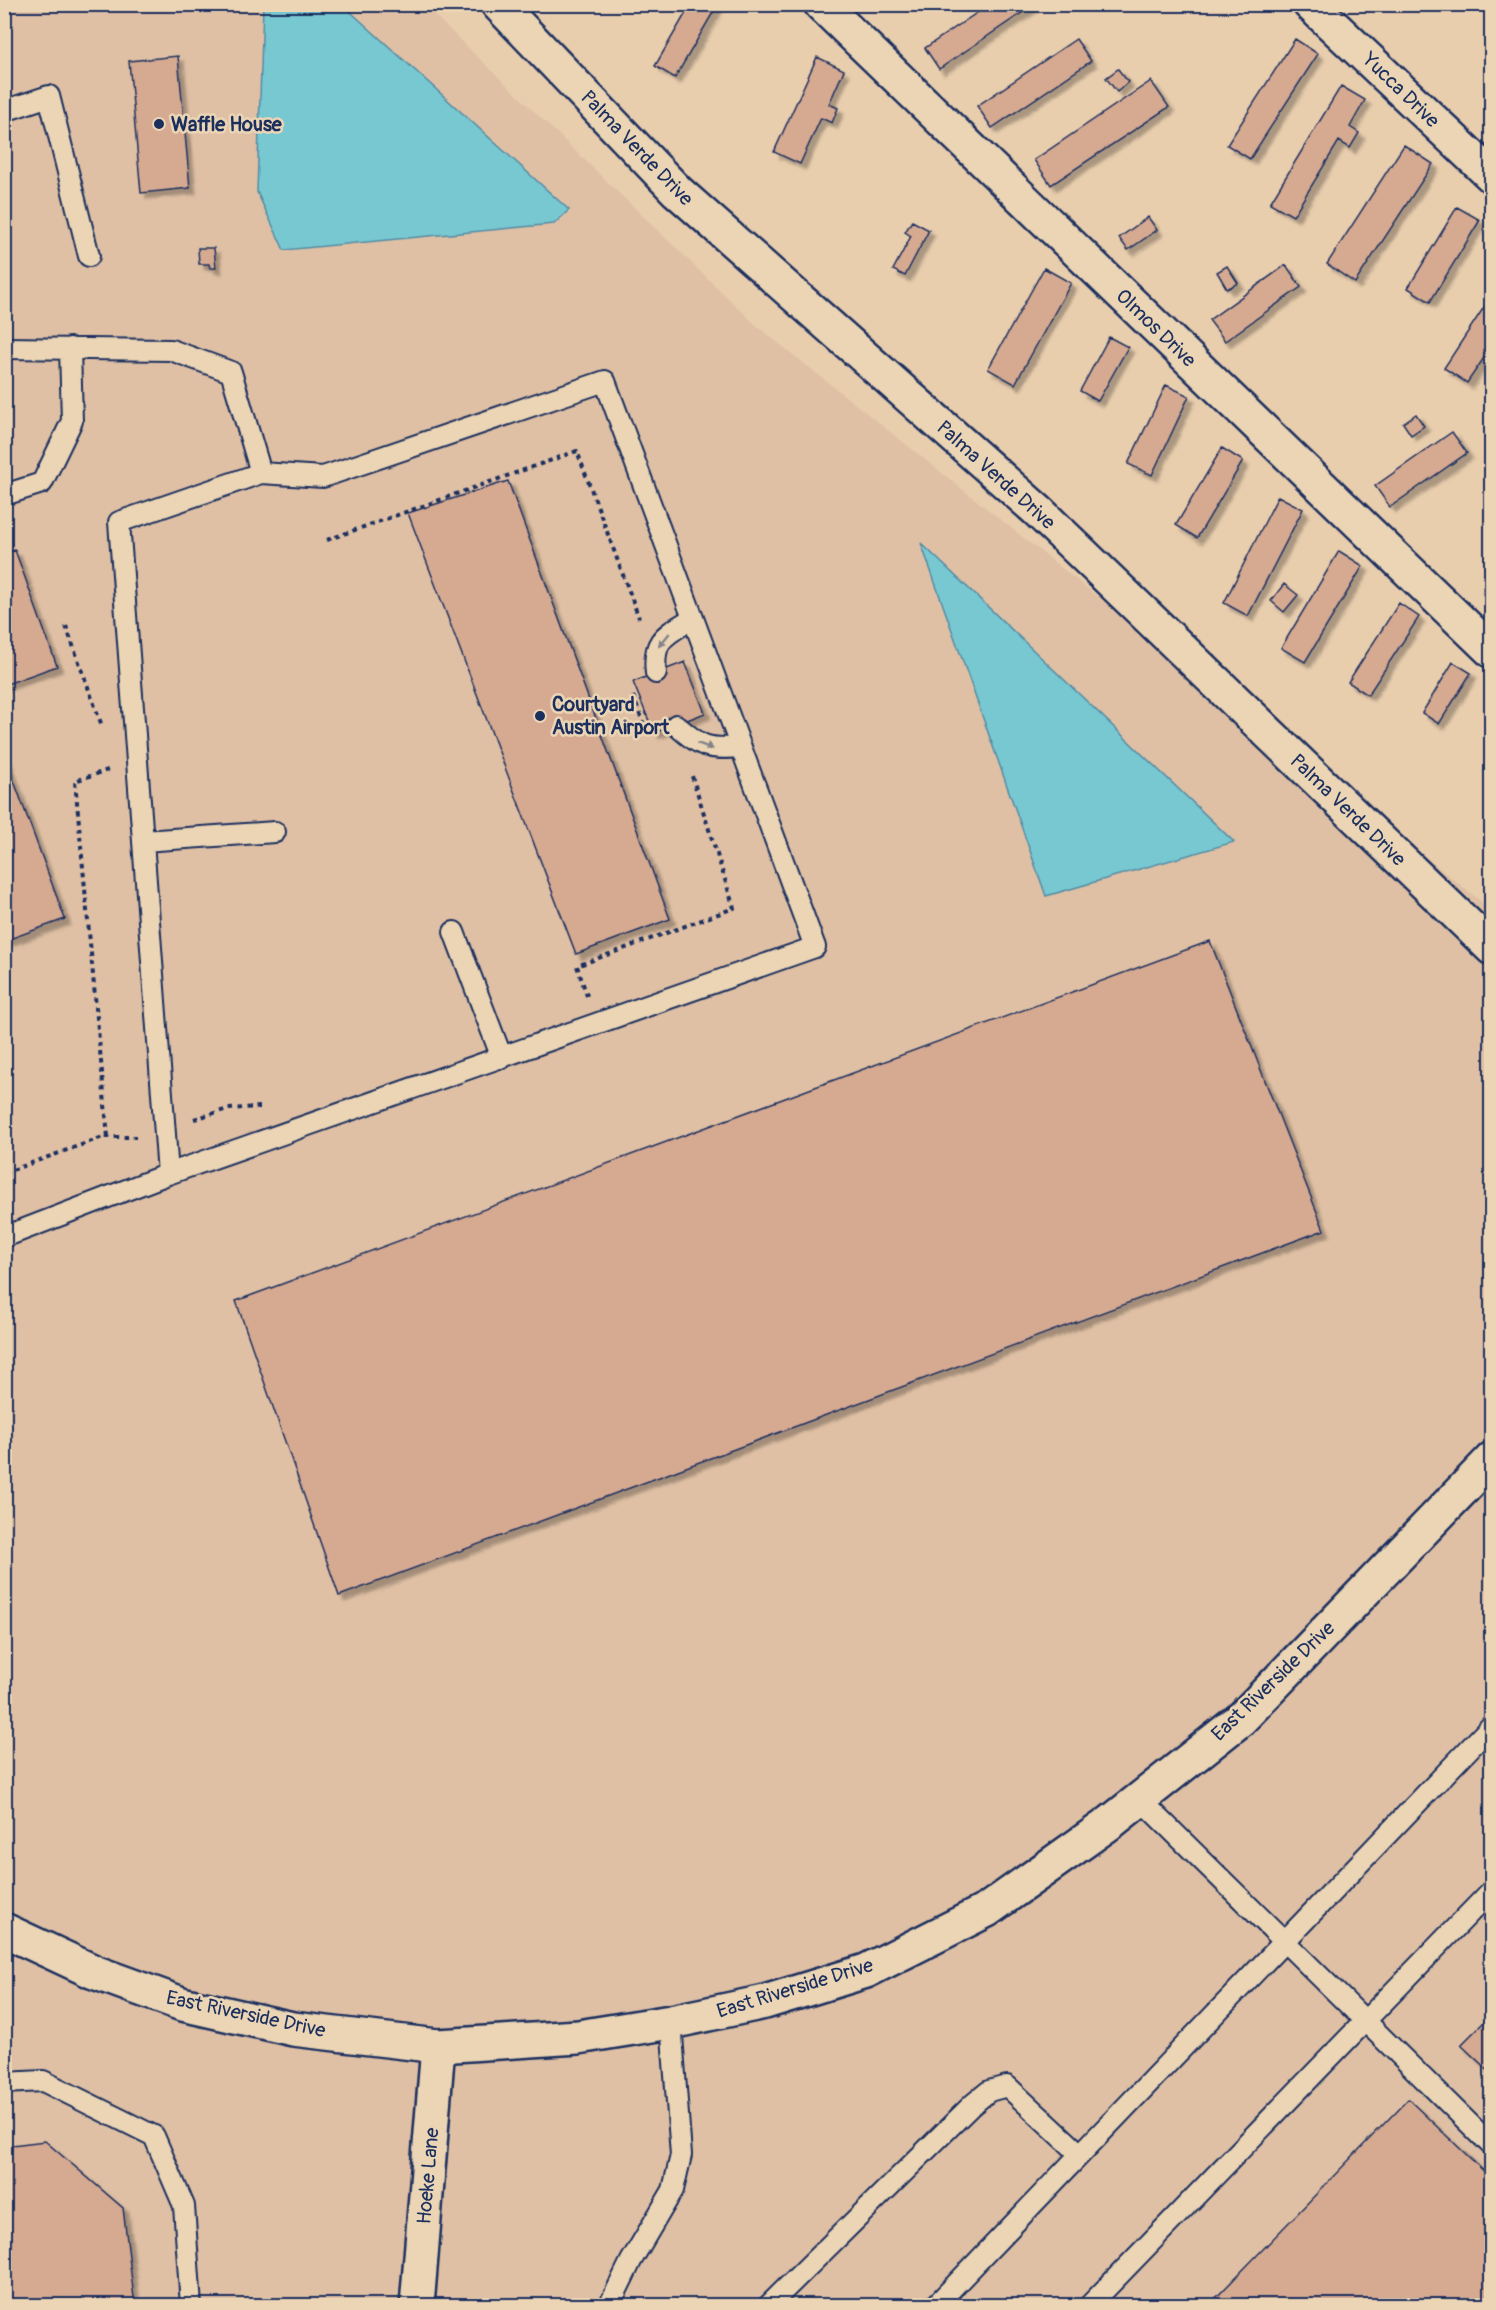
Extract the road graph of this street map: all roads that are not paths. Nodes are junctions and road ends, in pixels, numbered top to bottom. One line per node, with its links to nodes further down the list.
1 (498, 4): 19 (street, Palma Verde Drive)
2 (821, 4): 12 (street, Olmos Drive)
3 (1310, 4): 5 (street, Yucca Drive)
4 (4, 111): 6 (lane)
5 (1491, 177)
6 (89, 256)
7 (4, 348): 8 (lane)
8 (70, 348): 9 (lane); 10 (lane)
9 (261, 473): 11 (lane); 17 (lane)
10 (4, 495)
11 (693, 618): 13 (lane, one-way to 13); 15 (lane)
12 (1491, 651)
13 (656, 673)
14 (676, 725): 15 (lane, one-way to 15)
15 (741, 747): 20 (lane)
16 (275, 832): 17 (lane)
17 (143, 841): 21 (lane)
18 (454, 932): 20 (lane)
19 (1491, 948)
20 (502, 1058): 21 (lane)
21 (168, 1174): 22 (lane)
22 (4, 1237)
23 (1491, 1459): 25 (street, East Riverside Drive)
24 (1491, 1725): 28 (lane)
25 (1140, 1799): 28 (lane); 30 (street, East Riverside Drive)
26 (1491, 1890): 29 (lane)
27 (4, 1930): 31 (street, East Riverside Drive)
28 (1284, 1941): 29 (lane); 34 (lane)
29 (1365, 2021): 33 (lane); 40 (lane)
30 (671, 2022): 31 (street, East Riverside Drive); 37 (lane)
31 (438, 2046): 36 (street, Hoeke Lane)
32 (4, 2083): 35 (lane)
33 (1491, 2146)
34 (1080, 2154): 38 (lane); 39 (lane)
35 (191, 2306)
36 (417, 2306)
37 (609, 2306)
38 (768, 2306)
39 (935, 2306)
40 (1089, 2306)

